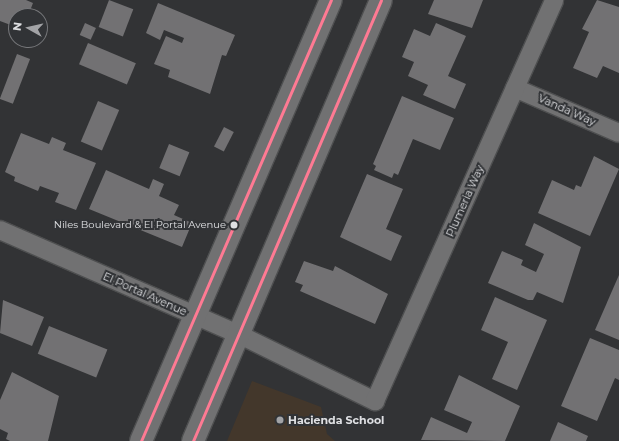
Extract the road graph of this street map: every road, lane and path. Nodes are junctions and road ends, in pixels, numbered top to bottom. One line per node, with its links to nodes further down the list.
1 (331, 0): 7 (main road)
2 (381, 0): 8 (main road)
3 (554, 0): 4 (street, Plumeria Way)
4 (515, 88): 5 (street, Vanda Way); 9 (street, Plumeria Way)
5 (619, 133)
6 (0, 230): 7 (street, El Portal Avenue)
7 (196, 316): 8 (street, El Portal Avenue); 10 (main road)
8 (238, 334): 9 (street, El Portal Avenue); 11 (main road)
9 (375, 401)
10 (141, 441)
11 (193, 441)

